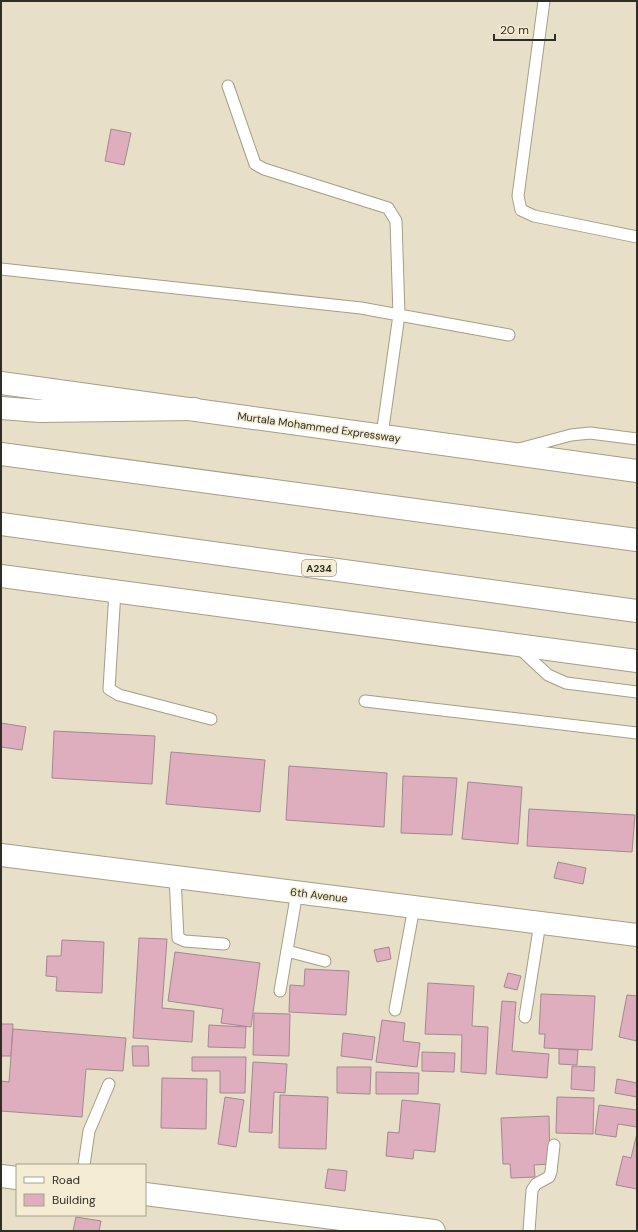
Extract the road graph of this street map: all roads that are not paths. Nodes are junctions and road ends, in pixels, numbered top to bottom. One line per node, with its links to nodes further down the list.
1 (544, 1): 3 (lane)
2 (228, 86): 5 (lane)
3 (637, 237)
4 (1, 269): 5 (lane)
5 (399, 315): 6 (lane); 10 (lane)
6 (509, 335)
7 (1, 383): 9 (main road, Murtala Mohammed Expressway)
8 (1, 408): 9 (main road)
9 (194, 409): 10 (main road, Murtala Mohammed Expressway)
10 (382, 435): 12 (main road, Murtala Mohammed Expressway)
11 (637, 439): 12 (lane)
12 (507, 453): 14 (main road, Murtala Mohammed Expressway)
13 (1, 454): 16 (main road)
14 (637, 471)
15 (1, 524): 19 (main road, A234)
16 (637, 540)
17 (1, 576): 18 (main road)
18 (115, 591): 20 (main road); 24 (lane)
19 (637, 611)
20 (516, 645): 21 (main road); 22 (lane)
21 (637, 661)
22 (637, 692)
23 (365, 701): 25 (lane)
24 (211, 719)
25 (637, 733)
26 (1, 855): 27 (main road, 6th Avenue)
27 (175, 877): 28 (main road, 6th Avenue); 32 (lane)
28 (297, 892): 29 (main road, 6th Avenue); 33 (lane)
29 (414, 907): 30 (main road, 6th Avenue); 36 (lane)
30 (540, 923): 31 (main road, 6th Avenue); 37 (lane)
31 (637, 935)
32 (224, 944)
33 (287, 951): 34 (lane); 35 (lane)
34 (325, 961)
35 (280, 991)
36 (395, 1010)
37 (525, 1017)
38 (109, 1084): 40 (lane)
39 (554, 1145): 45 (lane)
40 (84, 1164)
41 (1, 1176): 42 (main road)
42 (16, 1178)
43 (146, 1194): 44 (main road)
44 (434, 1231)
45 (529, 1231)

